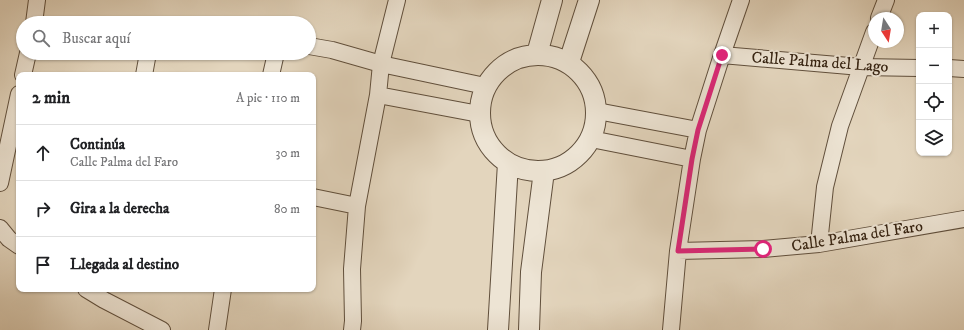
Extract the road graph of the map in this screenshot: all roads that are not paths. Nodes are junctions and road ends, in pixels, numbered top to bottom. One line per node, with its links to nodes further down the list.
1 (38, 0): 8 (street)
2 (397, 0): 17 (street)
3 (552, 0): 11 (street)
4 (588, 0): 16 (street)
5 (741, 0): 12 (street)
6 (886, 0): 7 (street)
7 (881, 12)
8 (35, 16)
9 (316, 47): 17 (street)
10 (868, 48): 18 (street)
11 (537, 54): 16 (street); 25 (street)
12 (722, 55): 18 (street, Calle Palma del Lago); 30 (street)
13 (26, 60): 22 (street)
14 (147, 60): 23 (street)
15 (274, 60): 24 (street)
16 (569, 62): 28 (street)
17 (381, 64): 25 (street); 26 (street)
18 (861, 66): 19 (street, Calle Palma del Lago); 41 (street)
19 (916, 68)
20 (952, 68): 21 (street)
21 (964, 69)
22 (24, 72)
23 (145, 72)
24 (272, 72)
25 (486, 86): 29 (street)
26 (378, 95): 29 (street); 37 (street)
27 (16, 108): 35 (street)
28 (598, 111): 30 (street); 31 (street)
29 (480, 114): 33 (street)
30 (698, 130): 32 (street)
31 (591, 139): 32 (street); 34 (street)
32 (692, 159): 42 (street)
33 (508, 163): 34 (street); 48 (street)
34 (544, 171): 49 (street)
35 (0, 183)
36 (316, 198): 37 (street)
37 (357, 206): 47 (street)
38 (964, 219): 41 (street, Calle Palma del Faro)
39 (0, 228): 40 (street)
40 (16, 244)
41 (819, 244): 42 (street, Calle Palma del Faro)
42 (678, 251): 50 (street)
43 (223, 292): 46 (street)
44 (104, 295): 45 (street)
45 (162, 330)
46 (217, 330)
47 (352, 330)
48 (498, 330)
49 (529, 330)
50 (671, 330)

